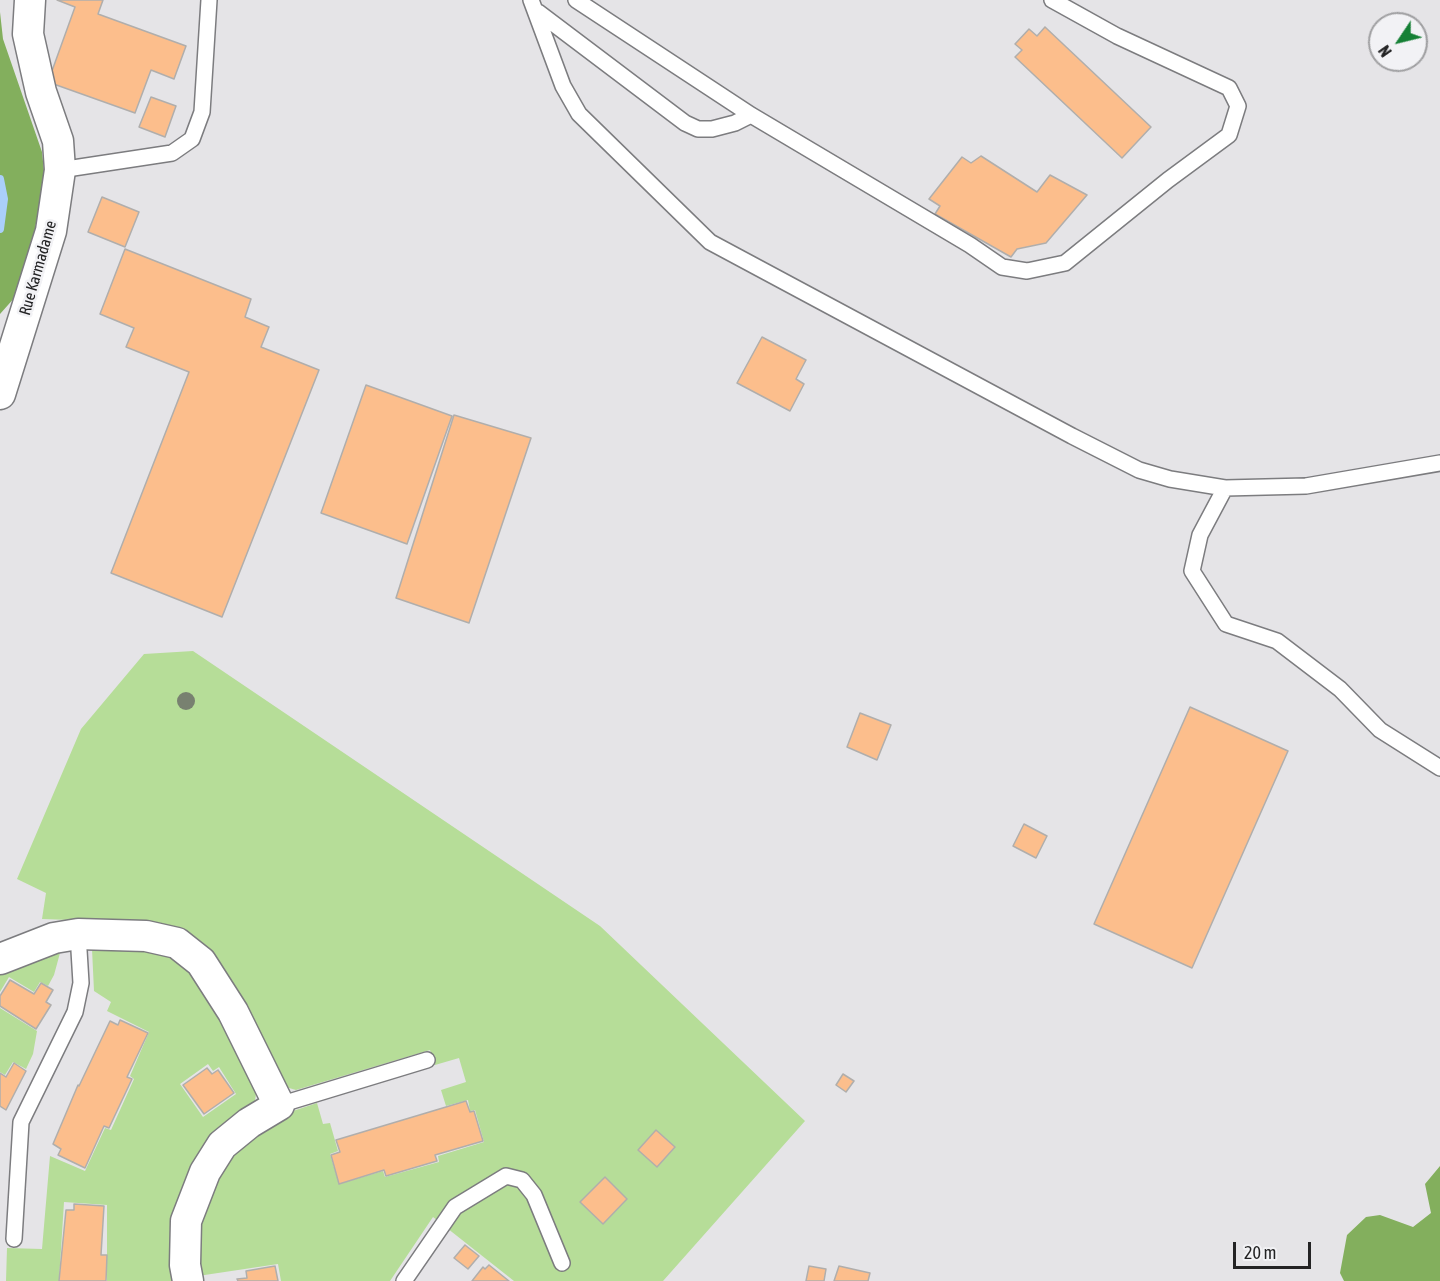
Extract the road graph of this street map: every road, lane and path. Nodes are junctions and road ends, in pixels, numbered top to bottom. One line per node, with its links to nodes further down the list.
1 (30, 0): 7 (street, Rue Karmadame)
2 (209, 0): 7 (lane)
3 (576, 0): 6 (lane)
4 (1052, 0): 6 (lane)
5 (535, 6): 6 (lane); 10 (lane)
6 (751, 115)
7 (60, 170): 8 (street, Rue Karmadame)
8 (0, 394)
9 (1440, 463): 10 (lane)
10 (1225, 488): 11 (lane)
11 (1440, 768)
12 (78, 934): 13 (street); 15 (street); 16 (lane)
13 (0, 959)
14 (427, 1060): 15 (lane)
15 (279, 1105): 18 (street)
16 (14, 1239)
17 (562, 1263): 19 (lane)
18 (188, 1281)
19 (404, 1281)

